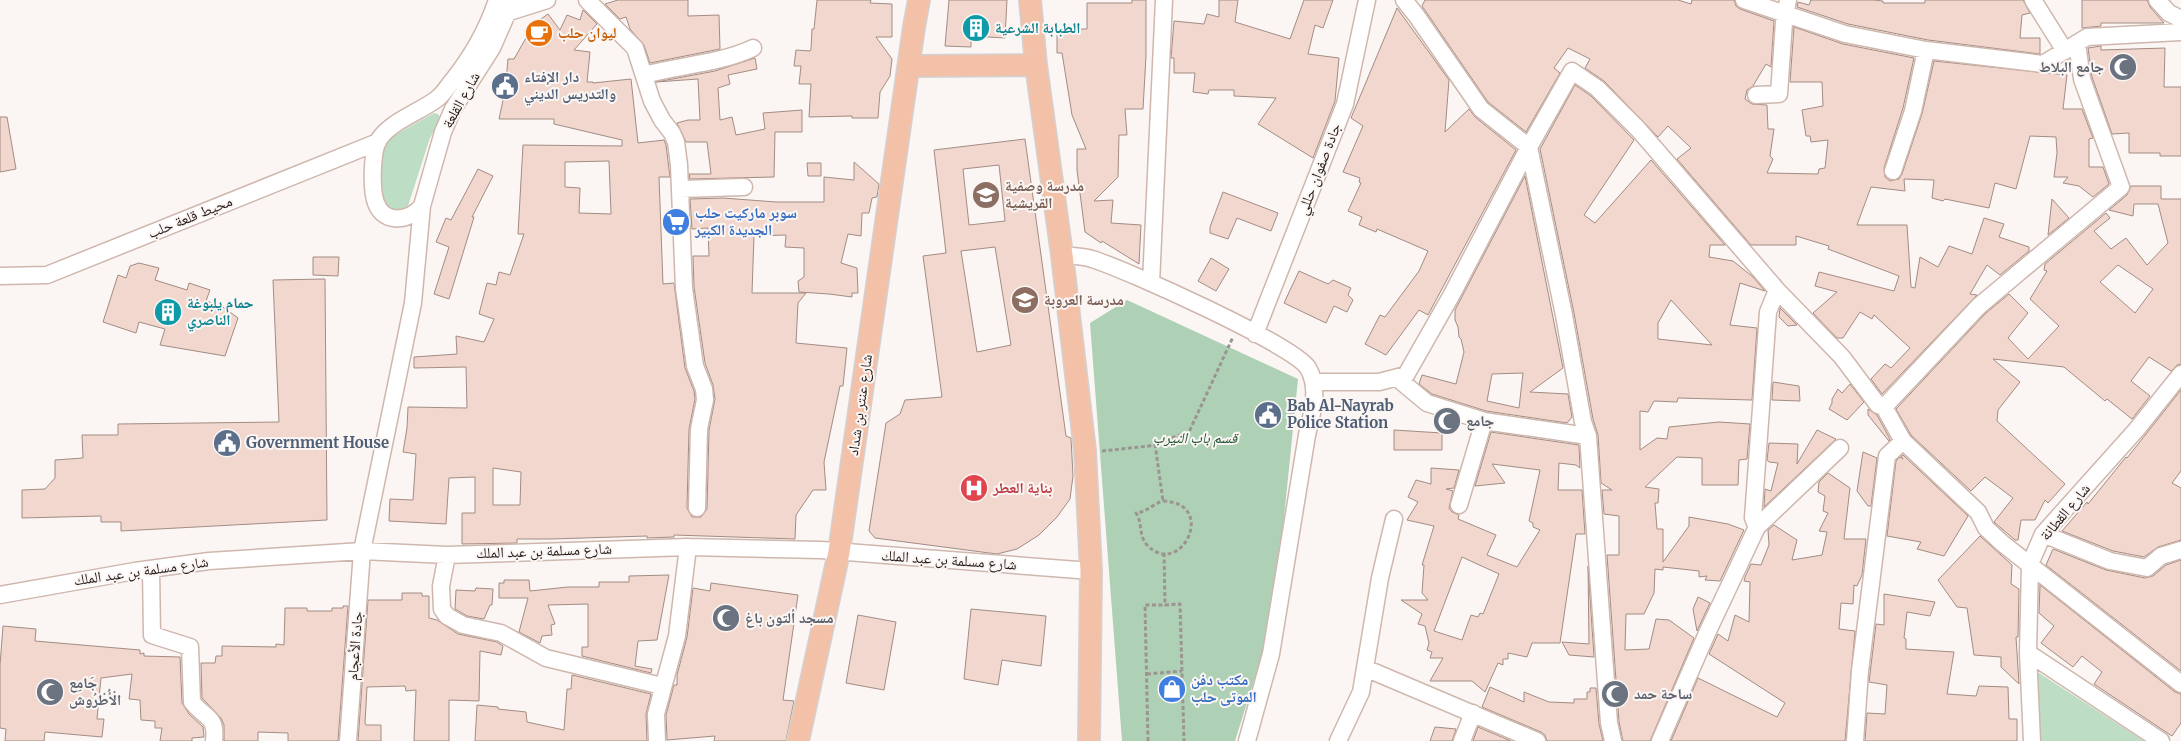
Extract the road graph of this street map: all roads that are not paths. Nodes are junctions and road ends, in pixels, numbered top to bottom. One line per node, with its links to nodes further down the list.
1 (497, 0): 23 (street)
2 (547, 0): 12 (street)
3 (587, 0): 21 (street)
4 (919, 0): 20 (main road, شارع عنتر بن شداد)
5 (1030, 0): 19 (main road)
6 (1164, 0): 33 (street)
7 (1367, 0): 35 (street, جادة صفوان حللي)
8 (1404, 0): 26 (street)
9 (1744, 0): 13 (street)
10 (2033, 0): 16 (street)
11 (2157, 0): 14 (street)
12 (511, 6): 24 (street, شارع القلعة)
13 (1787, 8): 18 (street); 22 (street)
14 (2181, 19)
15 (2181, 32): 16 (street)
16 (2071, 47): 18 (street); 39 (street)
17 (753, 48): 21 (street)
18 (1926, 50): 27 (street)
19 (1036, 65): 20 (main road); 31 (main road)
20 (909, 66): 52 (main road, شارع عنتر بن شداد)
21 (644, 75): 29 (street)
22 (1756, 95)
23 (440, 97): 24 (street); 25 (street)
24 (453, 109): 30 (street, شارع القلعة)
25 (378, 142): 30 (street); 32 (street, محيط قلعة حلب)
26 (1528, 147): 34 (street); 37 (street); 41 (street)
27 (1893, 171)
28 (744, 187): 29 (street)
29 (680, 189): 45 (street)
30 (422, 206): 51 (street, شارع القلعة)
31 (1062, 255): 33 (street); 56 (main road)
32 (0, 276)
33 (1151, 282): 35 (street)
34 (1777, 290): 39 (street); 47 (street)
35 (1255, 334): 38 (street)
36 (2181, 374): 48 (street, شارع القطانة)
37 (1397, 378): 38 (street); 40 (street)
38 (1314, 382): 68 (street)
39 (1884, 407): 42 (street)
40 (1484, 421): 41 (street); 44 (street)
41 (1588, 436): 72 (street)
42 (1903, 441): 54 (street); 74 (street)
43 (1840, 448): 47 (street)
44 (1458, 505)
45 (696, 508)
46 (1394, 519): 59 (street)
47 (1757, 527): 73 (street)
48 (2042, 534): 50 (street); 54 (street, شارع القطانة)
49 (688, 547): 52 (street, شارع مسلمة بن عبد الملك); 53 (street, شارع مسلمة بن عبد الملك); 61 (street)
50 (2181, 550)
51 (362, 551): 53 (street, شارع مسلمة بن عبد الملك); 55 (street, شارع مسلمة بن عبد الملك); 64 (street, جادة الأعجام)
52 (839, 552): 56 (street, شارع مسلمة بن عبد الملك); 66 (main road, شارع عنتر بن شداد)
53 (447, 555): 61 (street)
54 (2030, 564): 58 (street, شارع القطانة); 60 (street)
55 (151, 569): 57 (street, شارع مسلمة بن عبد الملك); 63 (street)
56 (1091, 571): 67 (main road)
57 (0, 595)
58 (2028, 652): 75 (street, شارع القطانة); 76 (street)
59 (1365, 668): 62 (street); 69 (street)
60 (2181, 684)
61 (662, 686): 65 (street)
62 (1473, 713): 70 (street); 71 (street)
63 (214, 741)
64 (348, 741)
65 (657, 741)
66 (798, 741)
67 (1089, 741)
68 (1247, 741)
69 (1338, 741)
70 (1462, 741)
71 (1536, 741)
72 (1613, 741)
73 (1660, 741)
74 (1855, 741)
75 (2032, 741)
76 (2161, 741)

